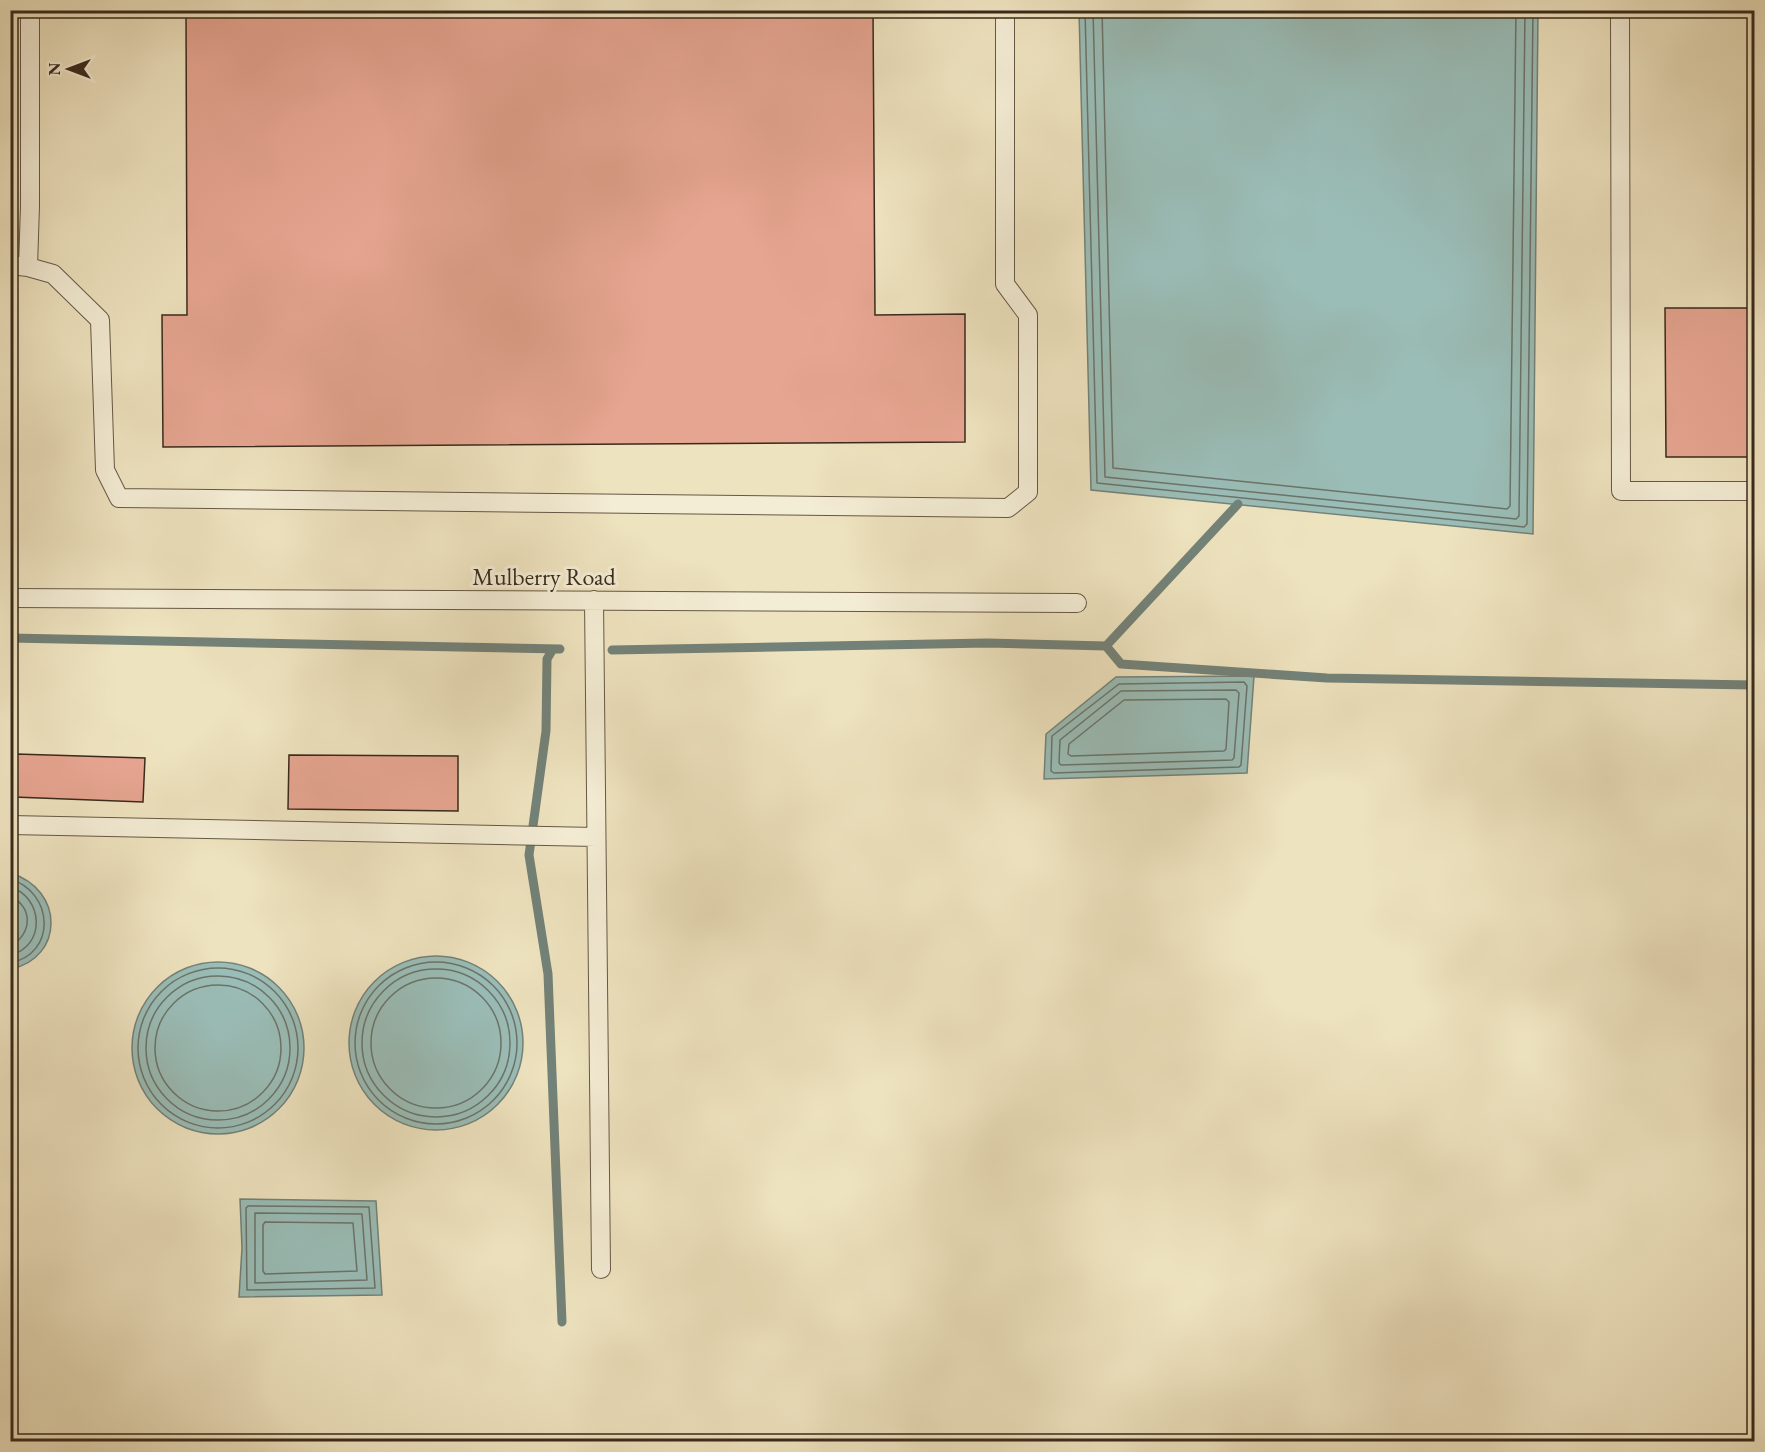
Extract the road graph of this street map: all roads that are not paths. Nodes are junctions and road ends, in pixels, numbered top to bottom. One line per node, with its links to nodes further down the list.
1 (30, 10): 4 (lane)
2 (1005, 10): 4 (lane)
3 (1620, 10): 5 (lane)
4 (19, 266)
5 (1755, 491)
6 (10, 598): 7 (lane, Mulberry Road)
7 (594, 600): 8 (lane, Mulberry Road); 10 (lane)
8 (1077, 603)
9 (10, 825): 10 (lane)
10 (596, 837): 11 (lane)
11 (601, 1269)

